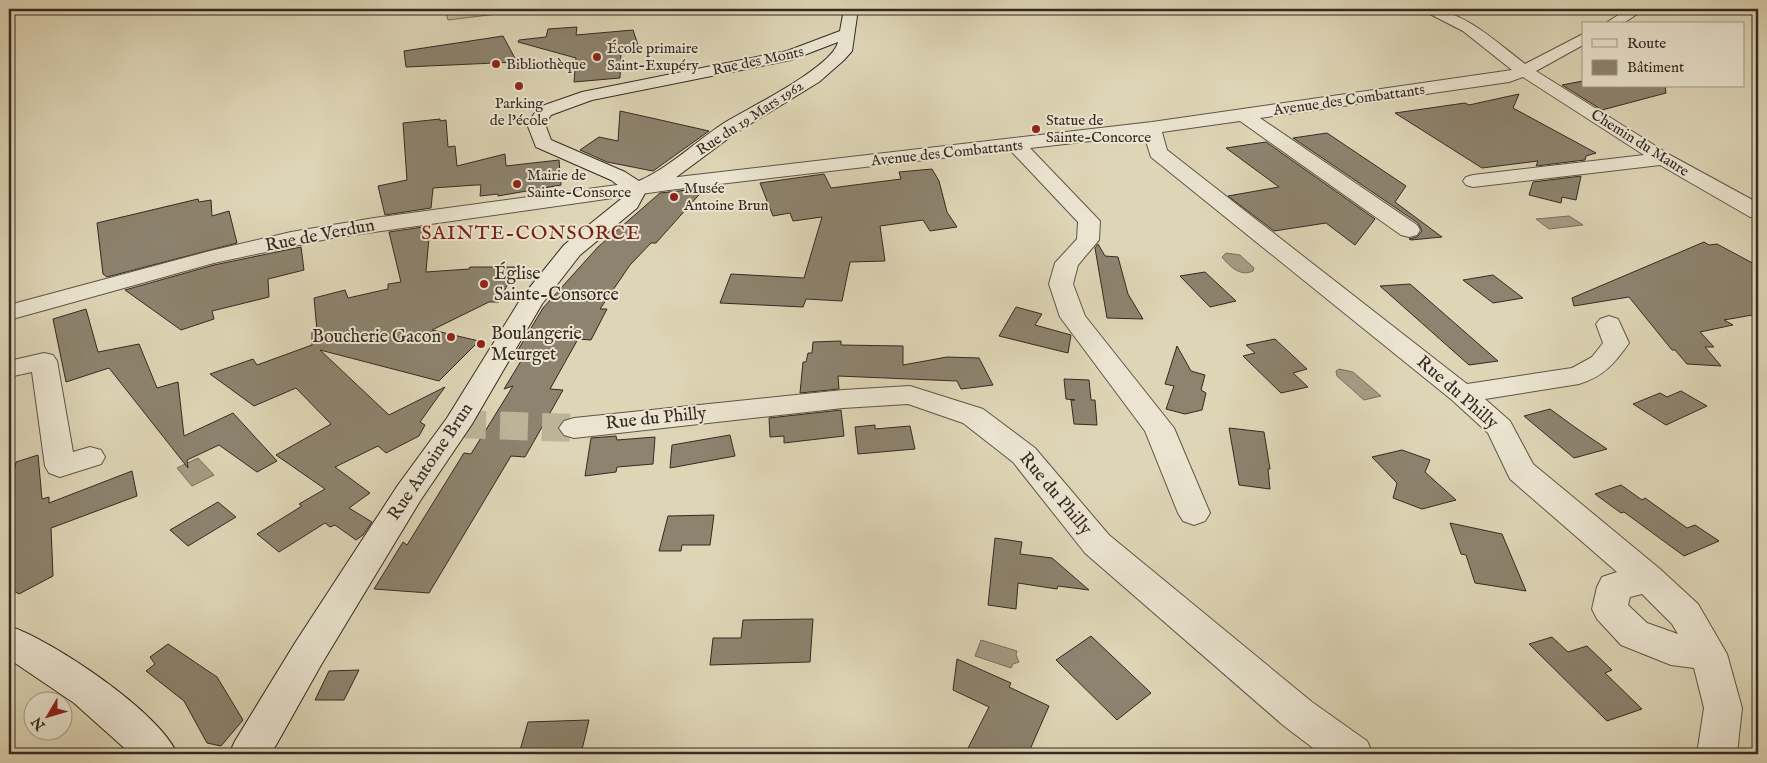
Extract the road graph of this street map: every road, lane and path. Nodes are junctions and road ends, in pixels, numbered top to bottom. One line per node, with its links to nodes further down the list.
1 (851, 9): 5 (street)
2 (1430, 9): 9 (street, Chemin du Maure)
3 (1638, 9): 4 (street)
4 (1615, 22)
5 (848, 33): 7 (street, Rue des Monts); 8 (street, Rue du 19 Mars 1962)
6 (1582, 40): 9 (street, Avenue des Combattants)
7 (805, 51): 8 (street); 15 (street, Rue des Monts)
8 (838, 57): 15 (street, Rue du 19 Mars 1962)
9 (1524, 72): 10 (street, Avenue des Combattants); 13 (street, Chemin du Maure)
10 (1244, 115): 11 (street, Avenue des Combattants); 17 (street)
11 (1152, 128): 12 (street, Avenue des Combattants); 21 (street, Rue du Philly)
12 (1016, 145): 15 (street, Avenue des Combattants); 24 (street)
13 (1663, 159): 14 (street); 16 (street, Chemin du Maure)
14 (1473, 181)
15 (637, 189): 18 (street, Rue de Verdun); 29 (street, Rue Antoine Brun)
16 (1758, 212)
17 (1409, 230)
18 (9, 313)
19 (1609, 324): 21 (street)
20 (9, 370): 23 (street)
21 (1462, 394): 25 (street, Rue du Philly)
22 (574, 428): 30 (street, Rue du Philly)
23 (90, 457)
24 (1194, 513)
25 (1648, 579): 27 (street, Rue du Philly); 27 (street)
26 (9, 641): 28 (street)
27 (1708, 654): 31 (street, Rue du Philly)
28 (157, 754)
29 (249, 754)
30 (1354, 754)
31 (1717, 754)

